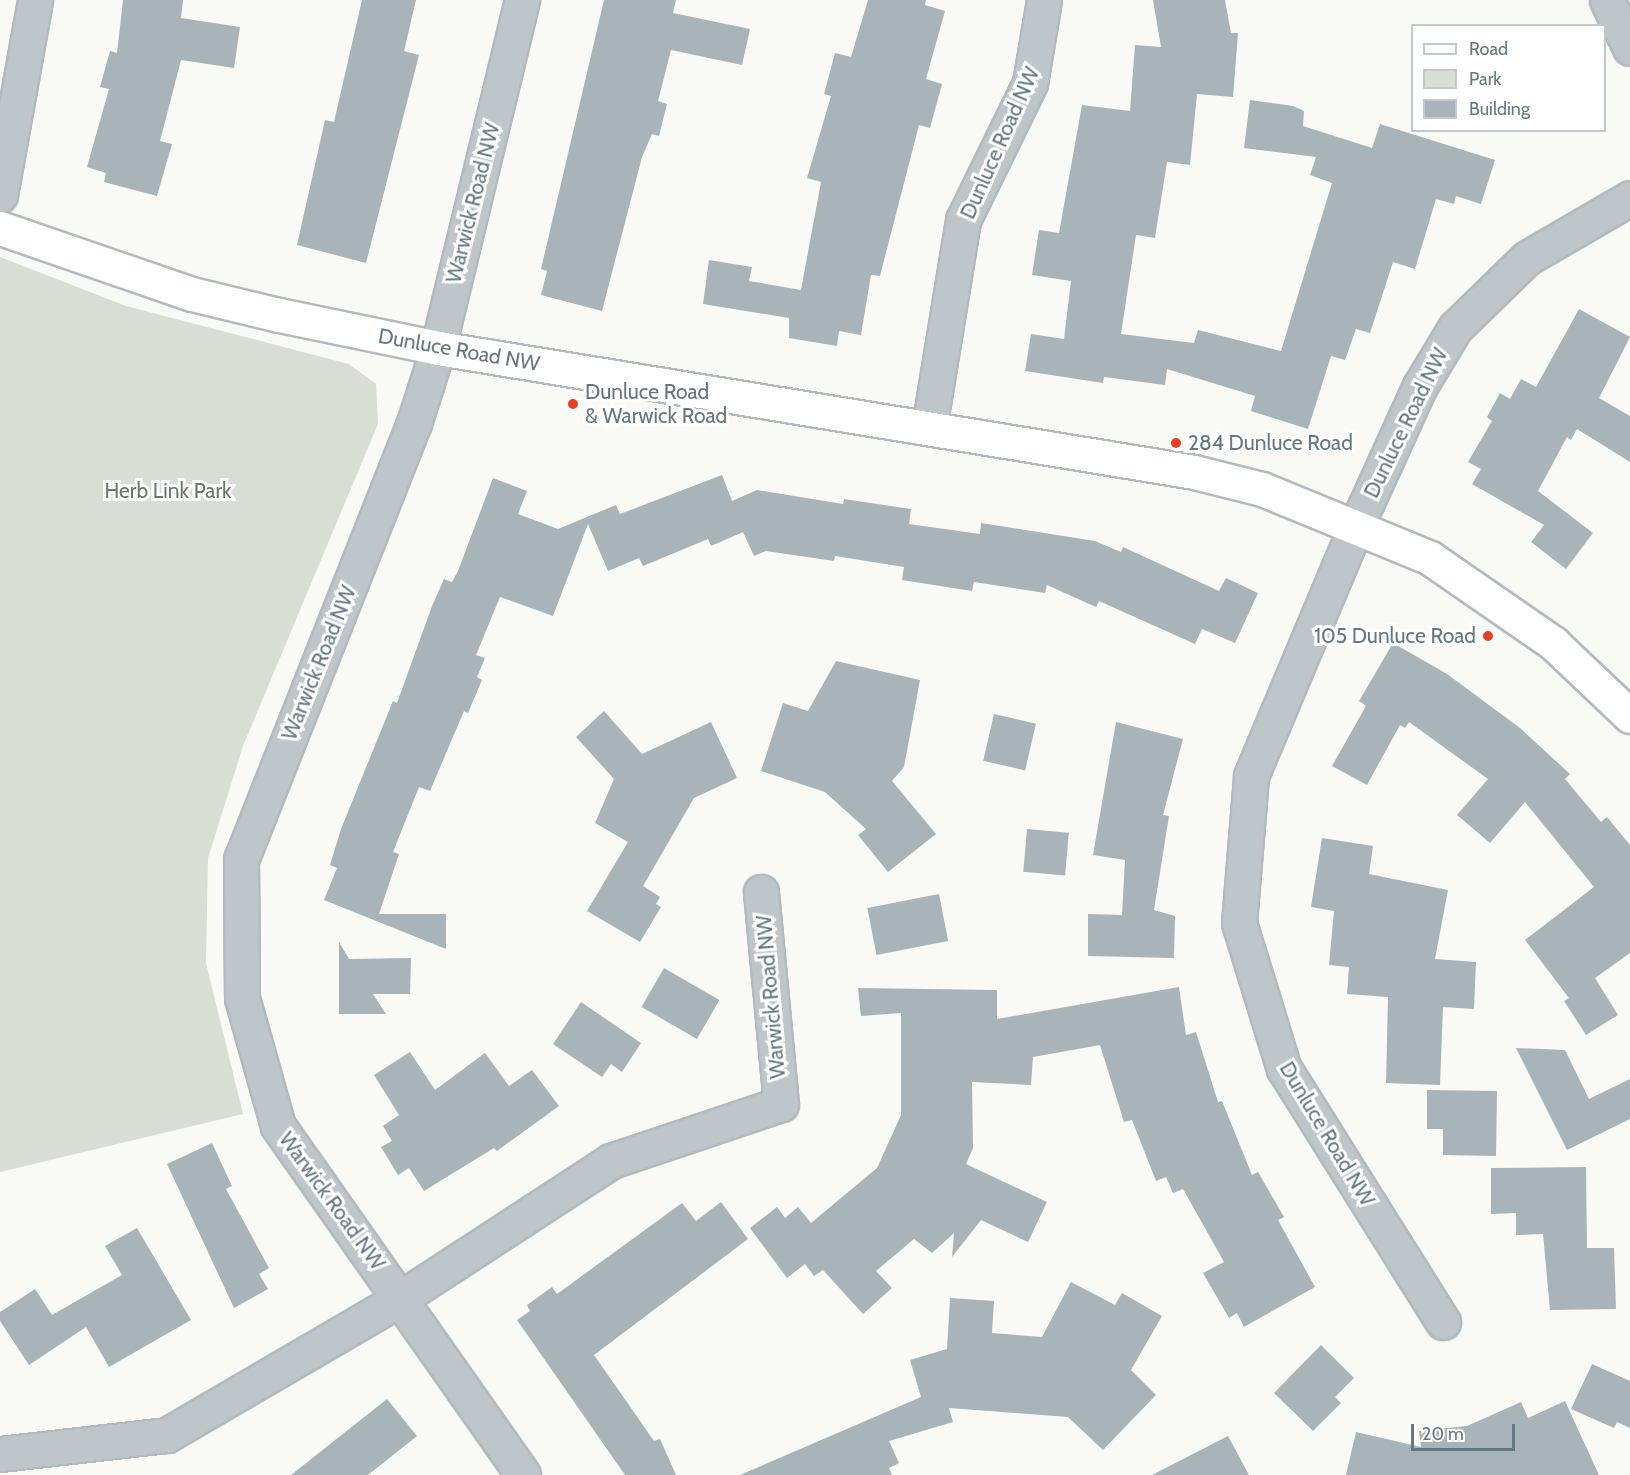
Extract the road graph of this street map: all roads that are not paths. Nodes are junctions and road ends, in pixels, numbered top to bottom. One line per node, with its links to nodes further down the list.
1 (35, 0): 6 (street)
2 (522, 0): 9 (street, Warwick Road NW)
3 (1044, 0): 10 (street, Dunluce Road NW)
4 (1607, 0): 5 (street)
5 (1630, 48)
6 (0, 195)
7 (1630, 198): 11 (street, Dunluce Road NW)
8 (0, 228): 9 (street, Dunluce Road NW)
9 (438, 348): 10 (street, Dunluce Road NW); 14 (street, Warwick Road NW)
10 (928, 428): 11 (street, Dunluce Road NW)
11 (1357, 524): 12 (street, Dunluce Road NW); 15 (street, Dunluce Road NW)
12 (1630, 716)
13 (761, 892): 14 (street, Warwick Road NW)
14 (401, 1298): 16 (street, Warwick Road NW); 17 (street, Warwick Road NW)
15 (1443, 1322)
16 (0, 1454)
17 (523, 1475)

